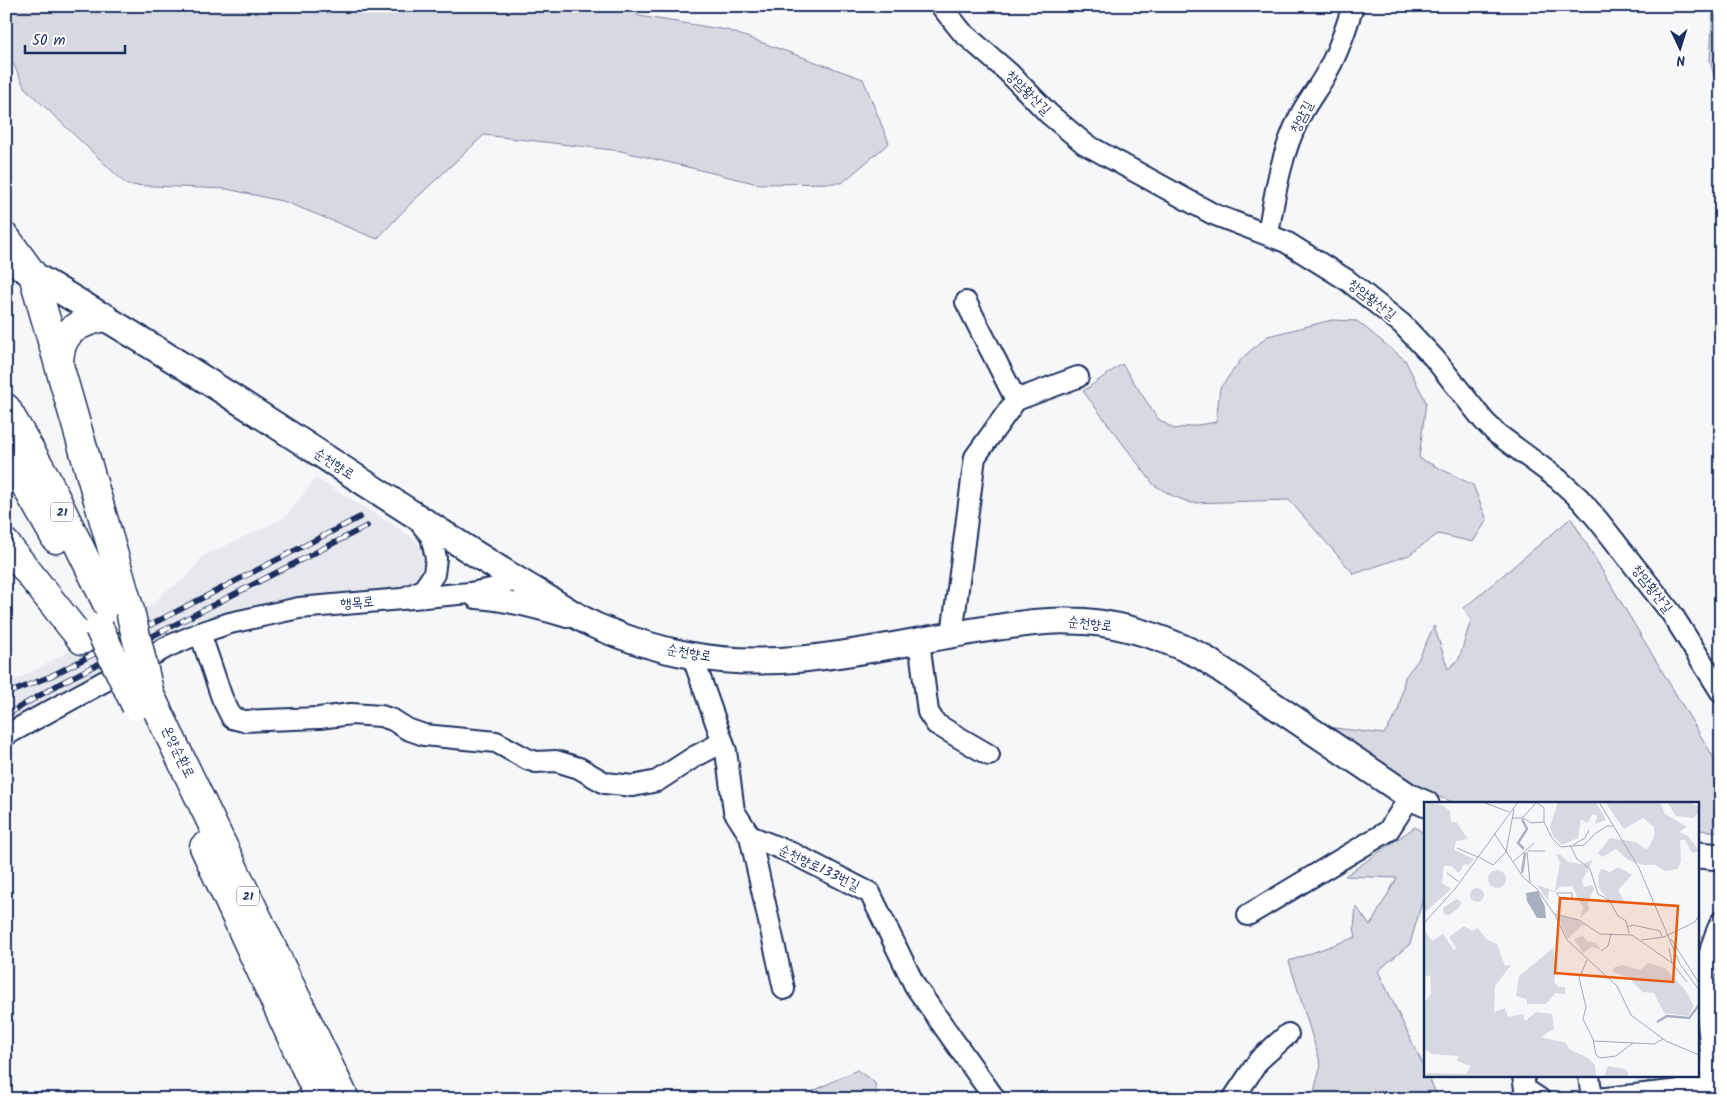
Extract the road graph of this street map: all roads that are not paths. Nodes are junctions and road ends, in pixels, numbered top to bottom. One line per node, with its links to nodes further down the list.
1 (940, 6): 3 (street, 창암황산길)
2 (1353, 6): 3 (street, 창암길)
3 (1268, 234): 25 (street, 창암황산길)
4 (6, 238): 6 (highway)
5 (6, 259): 6 (main road, 순천향로)
6 (33, 275): 8 (main road, 순천향로); 9 (highway)
7 (966, 302): 11 (street)
8 (104, 317): 9 (highway); 14 (main road, 순천향로)
9 (59, 363): 19 (highway)
10 (1078, 377): 11 (street)
11 (1016, 400): 22 (street)
12 (6, 408): 19 (highway, 온양순환로 / 21)
13 (6, 451): 19 (highway, 온양순환로 / 21)
14 (413, 514): 16 (main road, 순천향로); 18 (street)
15 (6, 544): 19 (highway)
16 (514, 578): 17 (street, 행목로); 20 (main road, 순천향로)
17 (442, 596): 18 (street, 행목로); 20 (street)
18 (399, 600): 21 (street, 행목로)
19 (106, 624): 26 (highway, bridge); 26 (highway, 온양순환로 / 21, bridge)
20 (594, 625): 24 (main road, 순천향로)
21 (200, 633): 27 (street, 행목로); 28 (street)
22 (952, 634): 23 (main road, 순천향로); 30 (main road, 순천향로)
23 (919, 641): 24 (main road, 순천향로); 29 (street)
24 (692, 655): 28 (street)
25 (1721, 692)
26 (143, 700): 41 (highway, 온양순환로 / 21); 42 (highway, 온양순환로 / 21)
27 (6, 735)
28 (723, 742): 31 (street)
29 (989, 755)
30 (1418, 801): 34 (street)
31 (750, 836): 36 (street); 43 (street, 순천향로133번길)
32 (1700, 841): 33 (main road)
33 (1716, 854)
34 (1248, 915)
35 (1721, 922): 40 (street)
36 (784, 989)
37 (1288, 1034): 44 (street)
38 (1523, 1078): 45 (street)
39 (1589, 1078): 46 (street)
40 (1714, 1093): 47 (street)
41 (320, 1099)
42 (345, 1099)
43 (995, 1099)
44 (1232, 1099)
45 (1540, 1099)
46 (1592, 1099)
47 (1598, 1099)

